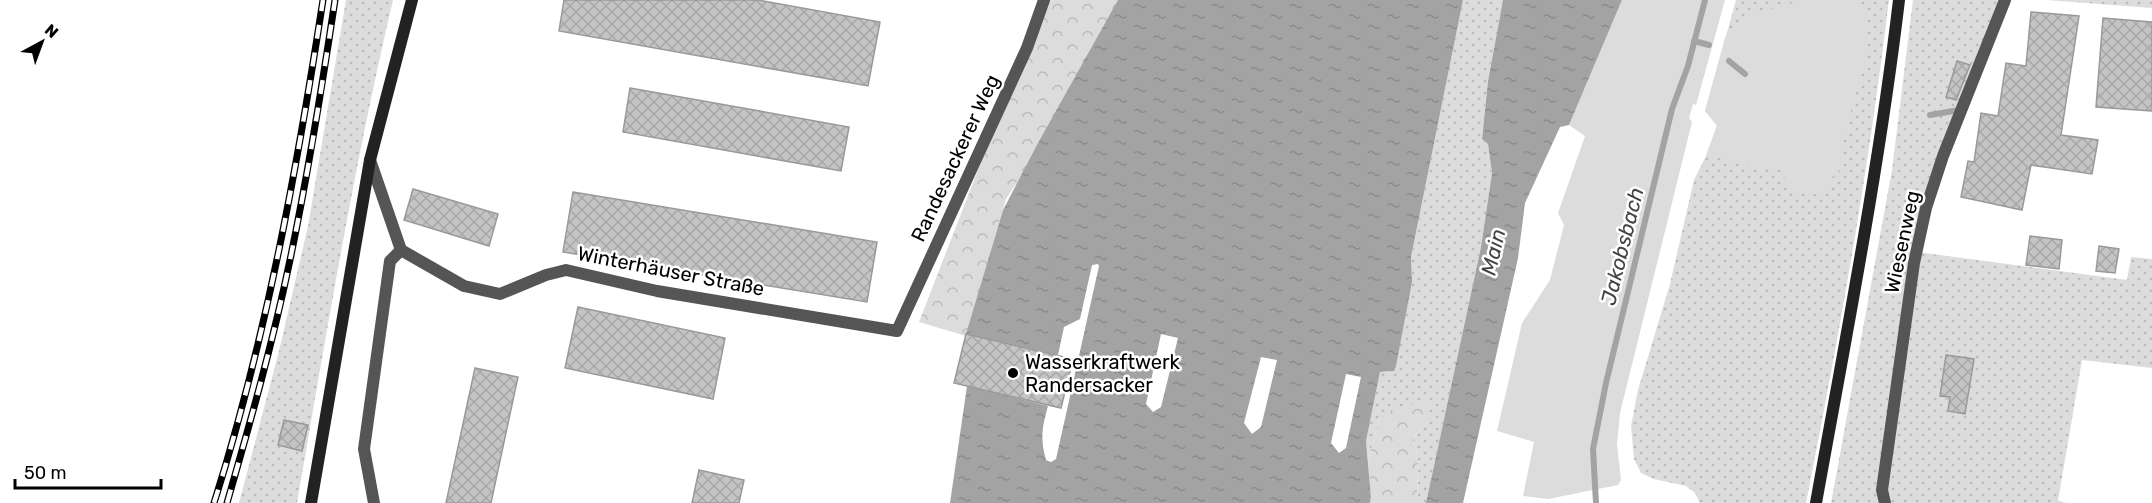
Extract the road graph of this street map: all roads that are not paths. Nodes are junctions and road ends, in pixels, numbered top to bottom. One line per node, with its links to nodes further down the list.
1 (412, 0): 5 (main road)
2 (1044, 0): 7 (street, Randesackerer Weg)
3 (1899, 0): 10 (main road)
4 (2005, 0): 11 (street, Wiesenweg)
5 (370, 160): 6 (street); 8 (main road)
6 (401, 250): 7 (street, Winterhäuser Straße); 9 (street)
7 (897, 331)
8 (311, 503)
9 (374, 503)
10 (1815, 503)
11 (1885, 503)

